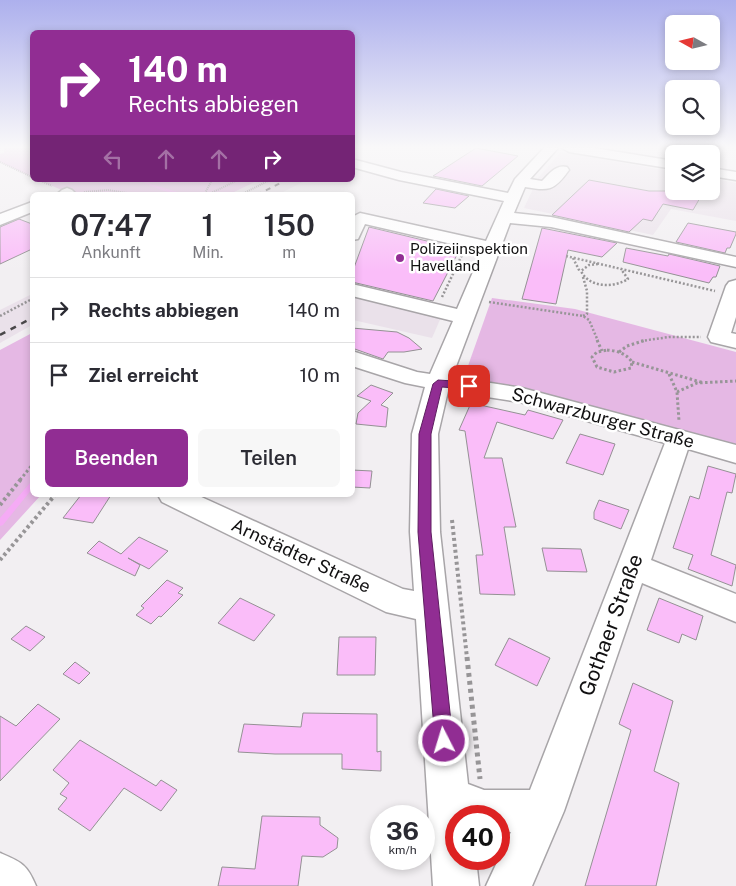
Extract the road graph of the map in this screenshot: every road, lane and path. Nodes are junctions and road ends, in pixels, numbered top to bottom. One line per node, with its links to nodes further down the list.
1 (468, 189): 5 (street)
2 (516, 189): 5 (street)
3 (87, 192): 4 (path)
4 (120, 192)
5 (512, 198): 7 (street)
6 (30, 208): 8 (street)
7 (504, 217): 11 (street); 14 (street)
8 (0, 220)
9 (355, 229): 10 (street)
10 (467, 243): 11 (street); 22 (path)
11 (491, 248): 25 (street)
12 (566, 256): 13 (path)
13 (573, 257): 15 (path); 17 (path)
14 (736, 262)
15 (605, 264): 16 (path); 17 (path)
16 (618, 268): 17 (path); 19 (path)
17 (582, 274): 24 (path)
18 (355, 291): 22 (street)
19 (734, 291): 26 (street)
20 (491, 293): 24 (path)
21 (30, 300): 23 (path)
22 (436, 310): 25 (street)
23 (0, 316)
24 (583, 316): 27 (path)
25 (463, 317): 34 (street)
26 (727, 339): 28 (path)
27 (602, 351): 28 (path); 30 (path)
28 (619, 352): 30 (path)
29 (355, 359): 34 (street, Schwarzburger Straße)
30 (632, 362): 31 (path)
31 (669, 374): 33 (path); 35 (path)
32 (736, 381): 33 (path)
33 (704, 383): 35 (path)
34 (438, 384): 36 (street, Schwarzburger Straße); 45 (street)
35 (677, 392): 36 (path)
36 (679, 439): 37 (street, Schwarzburger Straße); 44 (street, Gothaer Straße)
37 (736, 454)
38 (30, 467): 41 (path)
39 (53, 497): 43 (path)
40 (176, 497): 45 (street, Arnstädter Straße)
41 (0, 504)
42 (451, 512): 47 (path)
43 (0, 560)
44 (633, 566): 46 (street); 49 (street, Gothaer Straße)
45 (433, 608): 47 (street)
46 (736, 608)
47 (466, 805)
48 (510, 808): 49 (street)
49 (543, 811): 54 (street, Gothaer Straße)
50 (458, 870): 53 (street)
51 (0, 876): 52 (street)
52 (13, 886)
53 (456, 886)
54 (509, 886)

